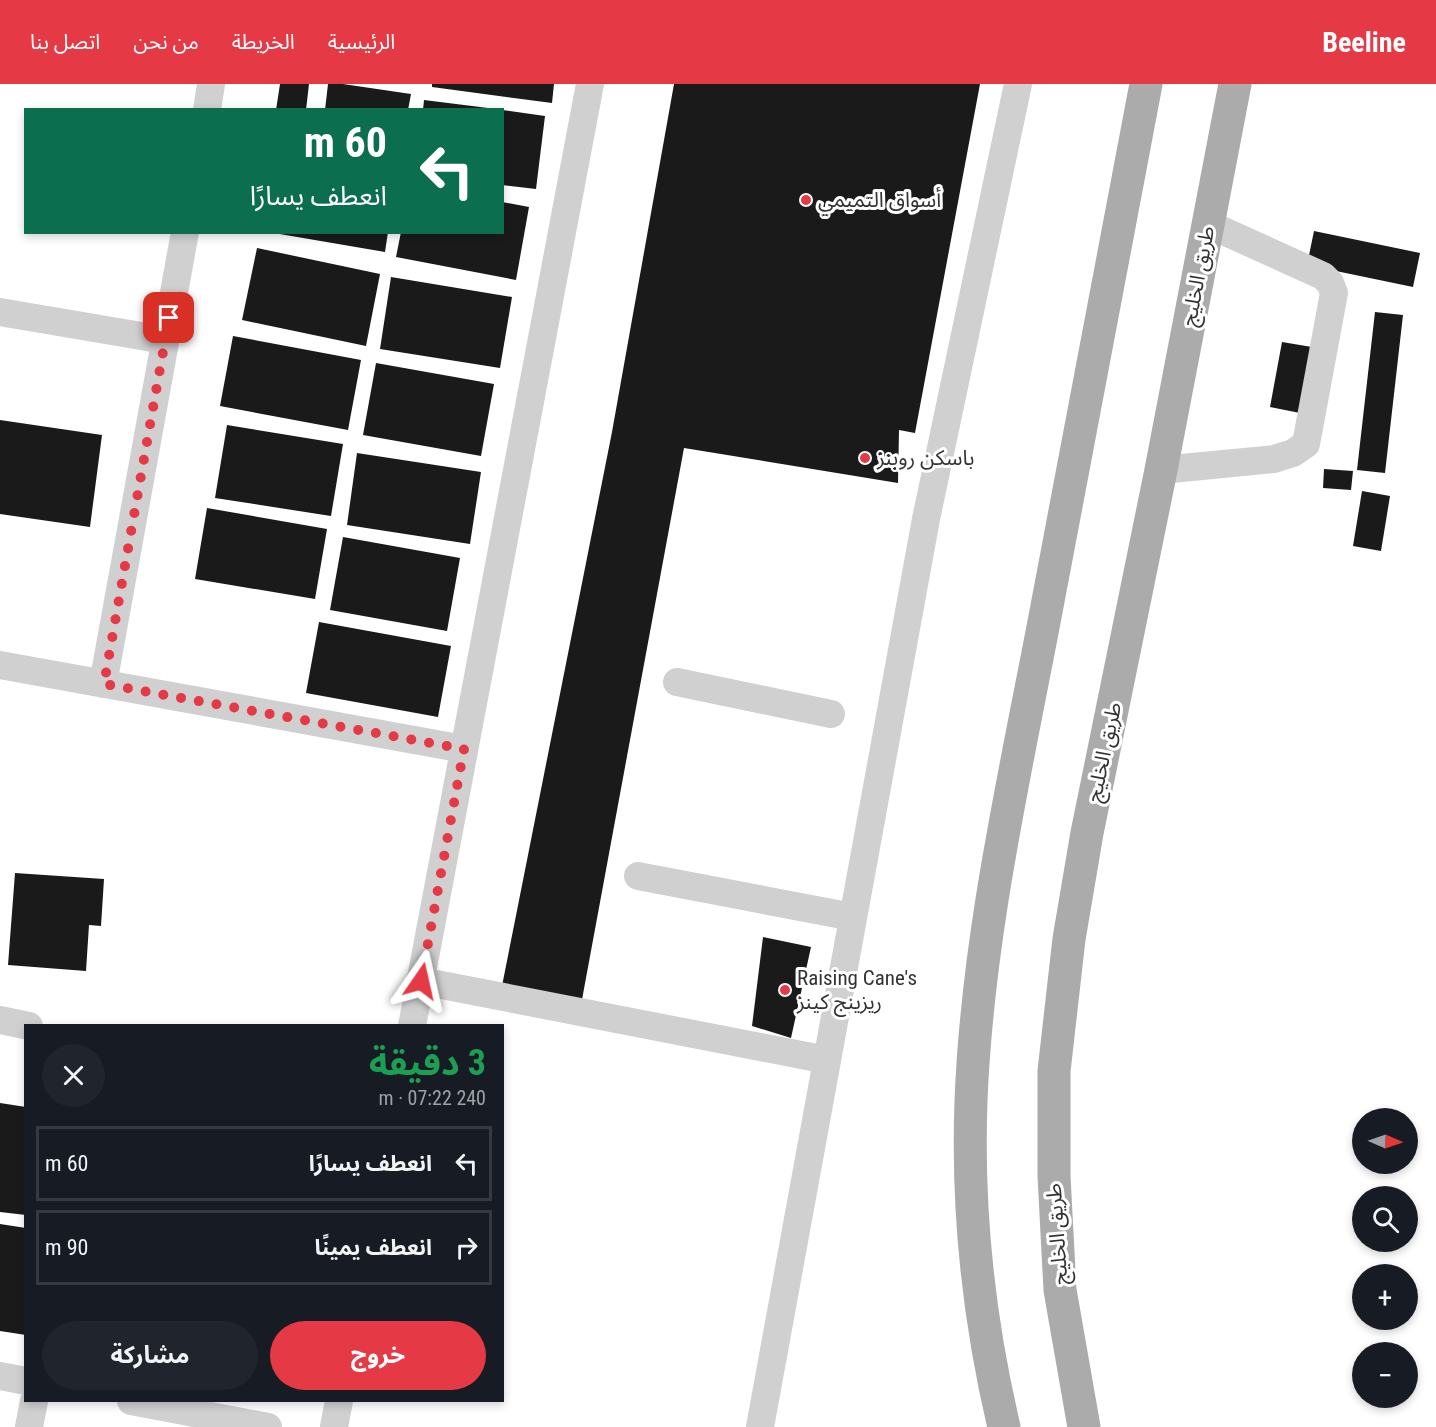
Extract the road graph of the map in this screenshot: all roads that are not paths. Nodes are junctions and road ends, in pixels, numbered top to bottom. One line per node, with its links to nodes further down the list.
1 (211, 84): 6 (street)
2 (590, 84): 16 (street)
3 (1018, 84): 18 (street)
4 (1146, 84): 33 (main road)
5 (1235, 84): 7 (main road, طريق الخليج)
6 (207, 108)
7 (1208, 224): 11 (main road, طريق الخليج); 11 (street)
8 (185, 234): 10 (street)
9 (0, 312): 10 (street)
10 (165, 340): 14 (street)
11 (1161, 470): 34 (main road, طريق الخليج)
12 (0, 665): 14 (street)
13 (677, 682): 15 (street)
14 (104, 684): 16 (street)
15 (831, 714)
16 (464, 749): 19 (street)
17 (638, 876): 18 (street)
18 (853, 918): 23 (street)
19 (421, 981): 21 (street); 23 (street)
20 (0, 1020): 22 (street)
21 (412, 1024)
22 (24, 1025)
23 (827, 1060): 32 (street)
24 (0, 1376): 25 (street)
25 (24, 1381)
26 (34, 1402): 29 (street)
27 (136, 1402): 30 (street)
28 (339, 1402): 31 (street)
29 (29, 1427)
30 (268, 1427)
31 (334, 1427)
32 (760, 1427)
33 (1004, 1427)
34 (1084, 1427)

